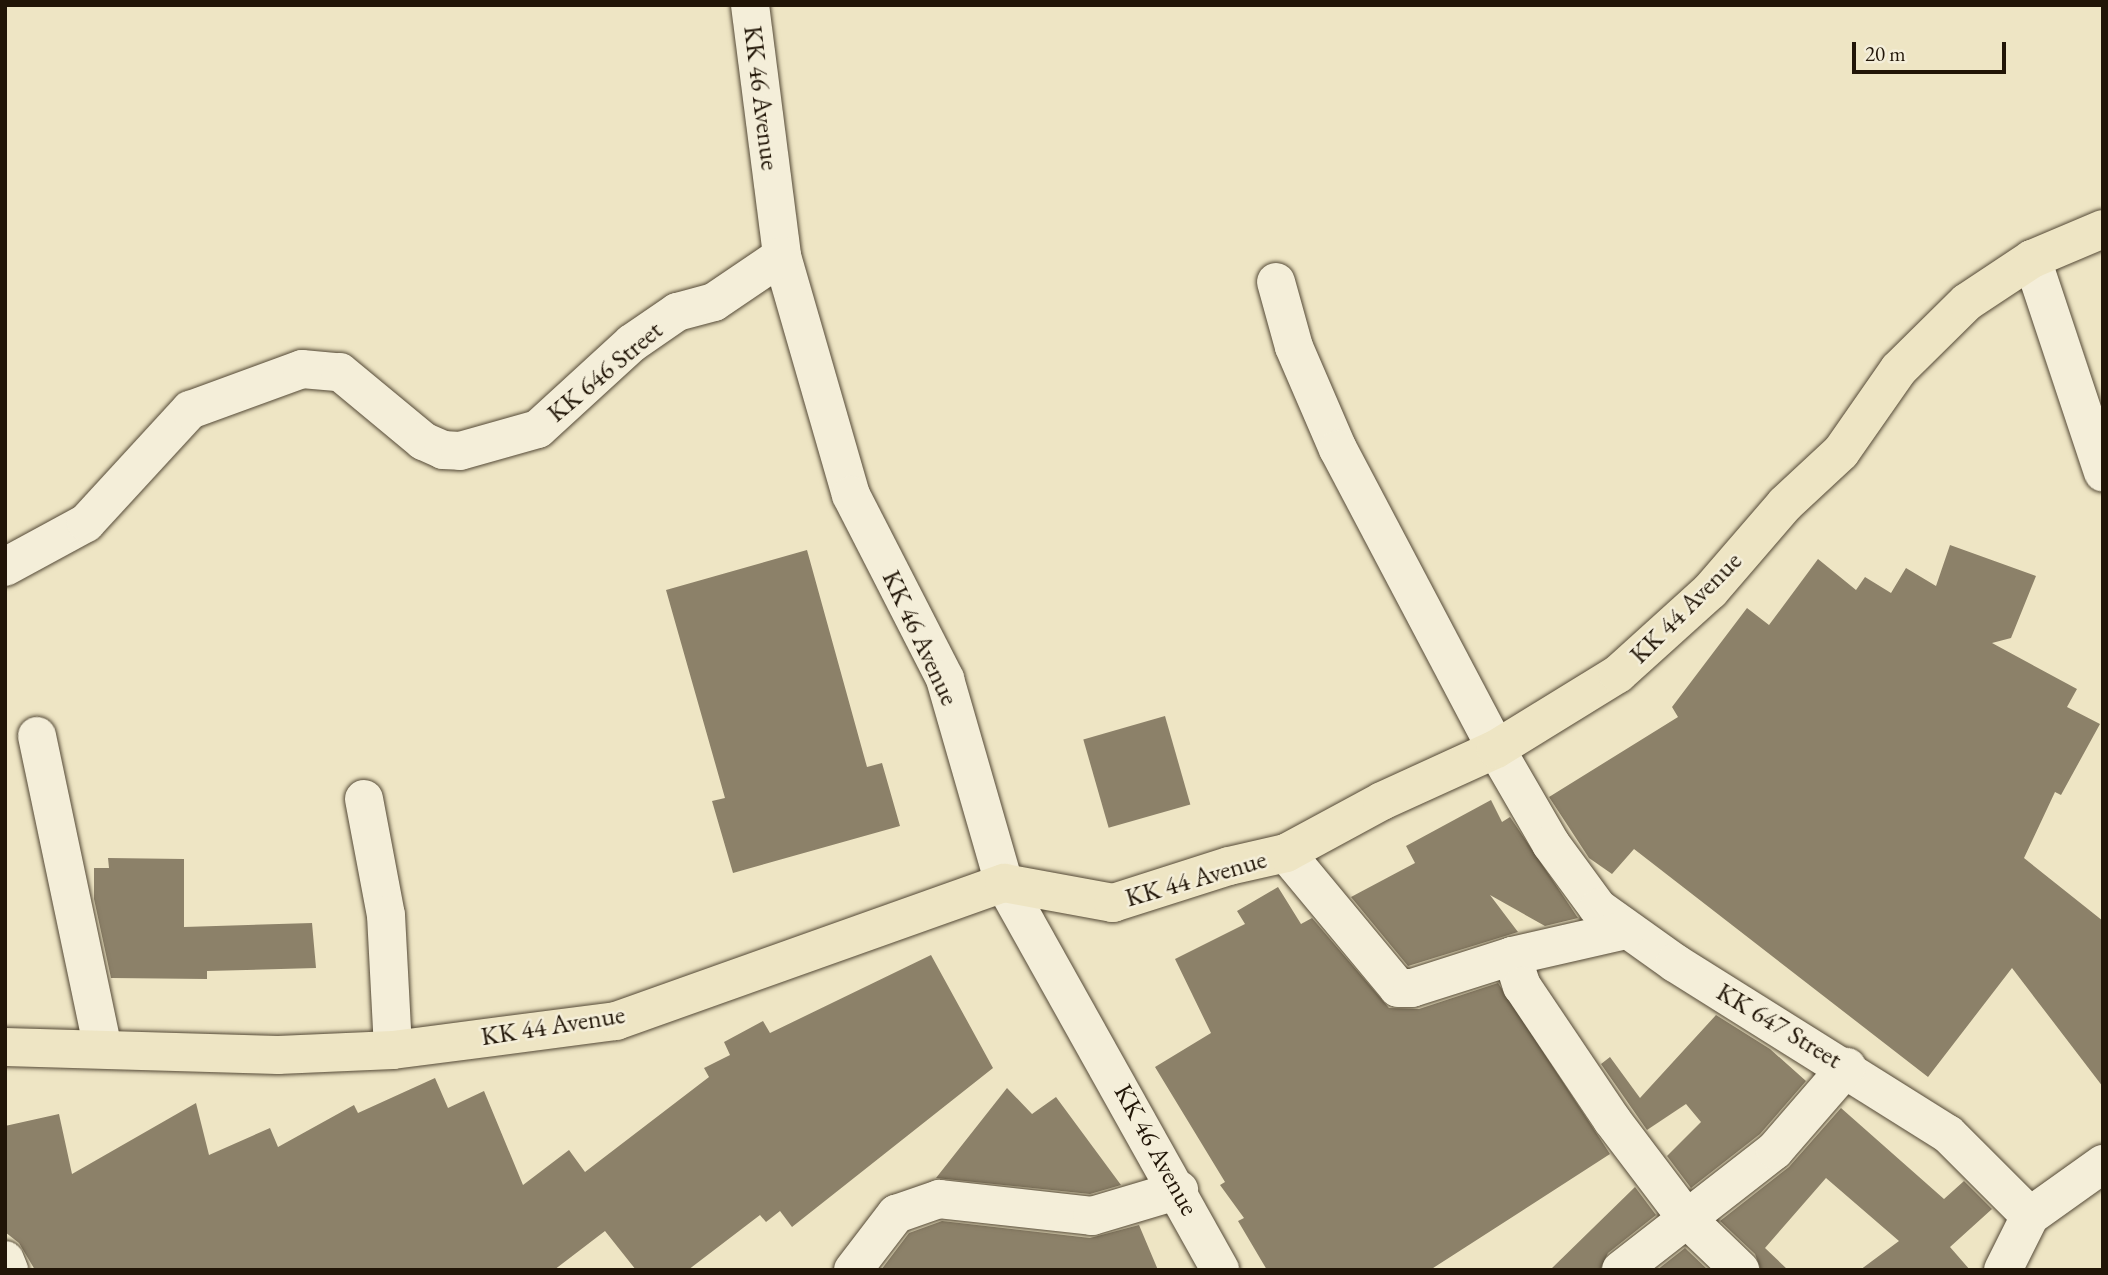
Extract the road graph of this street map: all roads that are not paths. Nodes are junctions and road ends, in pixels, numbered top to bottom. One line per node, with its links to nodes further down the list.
1 (750, 5): 3 (street, KK 46 Avenue)
2 (2103, 229): 4 (main road, KK 44 Avenue)
3 (782, 256): 7 (street, KK 646 Street); 12 (street, KK 46 Avenue)
4 (2032, 259): 6 (street); 9 (main road, KK 44 Avenue)
5 (1276, 282): 9 (street, KK 647 Street)
6 (2103, 473)
7 (5, 566)
8 (37, 736): 16 (street)
9 (1496, 749): 11 (main road, KK 44 Avenue); 13 (street, KK 647 Street)
10 (364, 799): 17 (street)
11 (1286, 853): 12 (main road, KK 44 Avenue); 14 (street)
12 (1004, 883): 17 (main road, KK 44 Avenue); 20 (street, KK 46 Avenue)
13 (1626, 930): 14 (street); 18 (street, KK 647 Street)
14 (1512, 956): 22 (street)
15 (5, 1047): 16 (main road, KK 44 Avenue)
16 (103, 1048): 17 (main road, KK 44 Avenue)
17 (393, 1050)
18 (1847, 1067): 21 (street, KK 647 Street); 22 (street)
19 (2103, 1164): 21 (street)
20 (1179, 1190): 25 (street); 26 (street, KK 46 Avenue)
21 (2031, 1216): 29 (street)
22 (1687, 1219): 27 (street); 28 (street)
23 (5, 1260): 24 (street)
24 (9, 1270)
25 (853, 1270)
26 (1220, 1270)
27 (1621, 1270)
28 (1740, 1270)
29 (2003, 1270)

